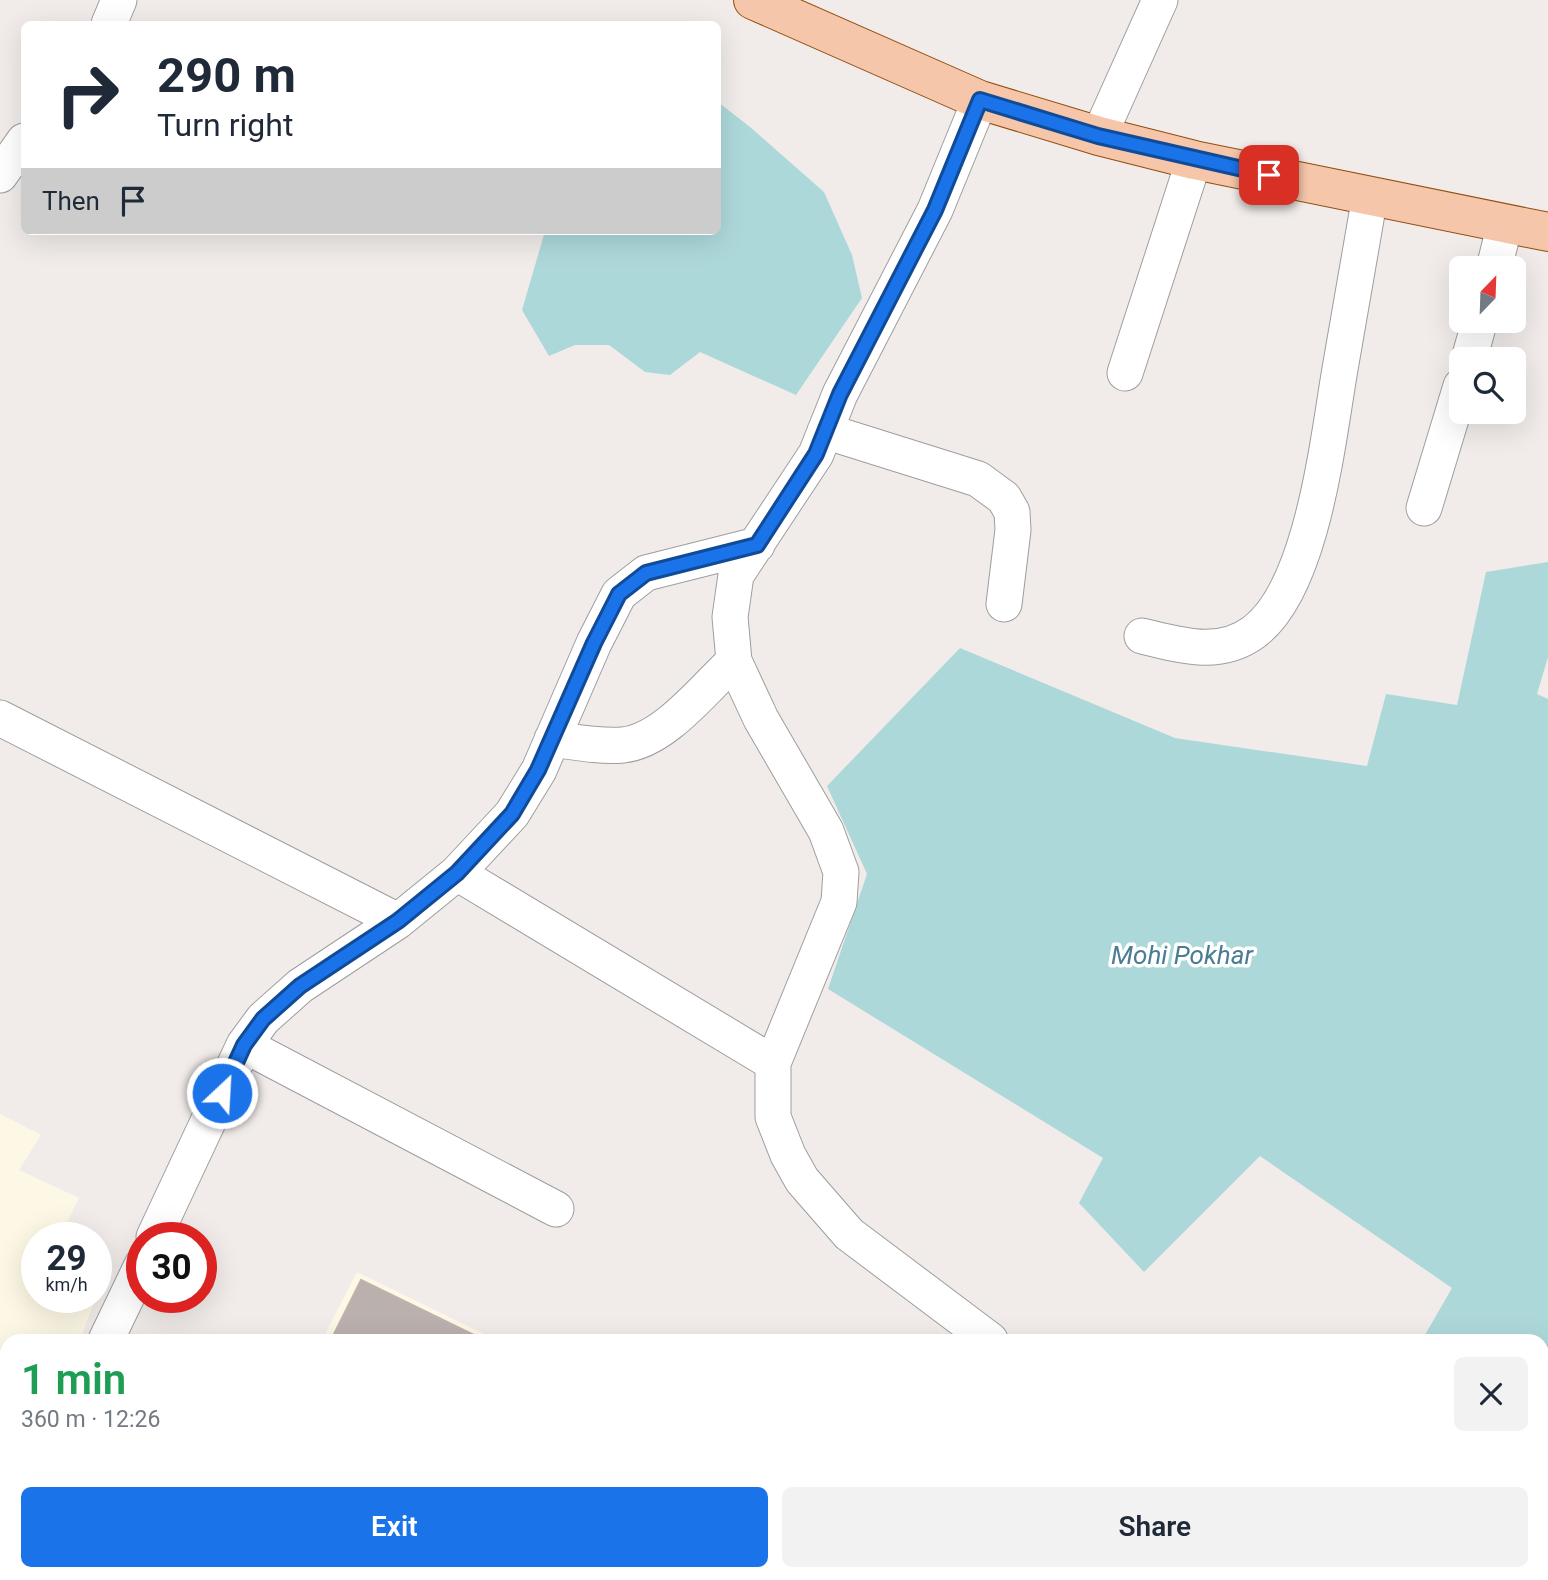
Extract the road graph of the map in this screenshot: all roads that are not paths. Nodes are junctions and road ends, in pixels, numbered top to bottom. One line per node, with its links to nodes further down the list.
1 (119, 0): 4 (street)
2 (753, 0): 5 (main road)
3 (1160, 0): 6 (street)
4 (110, 21)
5 (980, 100): 6 (main road); 16 (street)
6 (1098, 136): 8 (main road)
7 (21, 145): 9 (street)
8 (1194, 160): 10 (main road); 14 (street)
9 (0, 175)
10 (1370, 196): 11 (main road); 20 (street)
11 (1505, 224): 12 (main road); 13 (street)
12 (1548, 232)
13 (1497, 256)
14 (1125, 373)
15 (1449, 424): 17 (street)
16 (825, 431): 18 (street); 19 (street)
17 (1424, 508)
18 (757, 545): 21 (street); 23 (street)
19 (1004, 604)
20 (1142, 636)
21 (734, 662): 23 (street); 27 (street)
22 (0, 718): 25 (street)
23 (552, 739): 24 (street)
24 (457, 873): 25 (street); 27 (street)
25 (398, 921): 26 (street)
26 (244, 1045): 28 (street); 29 (street)
27 (773, 1063): 32 (street)
28 (556, 1209)
29 (162, 1222)
30 (126, 1298): 31 (street)
31 (109, 1334)
32 (982, 1334)

